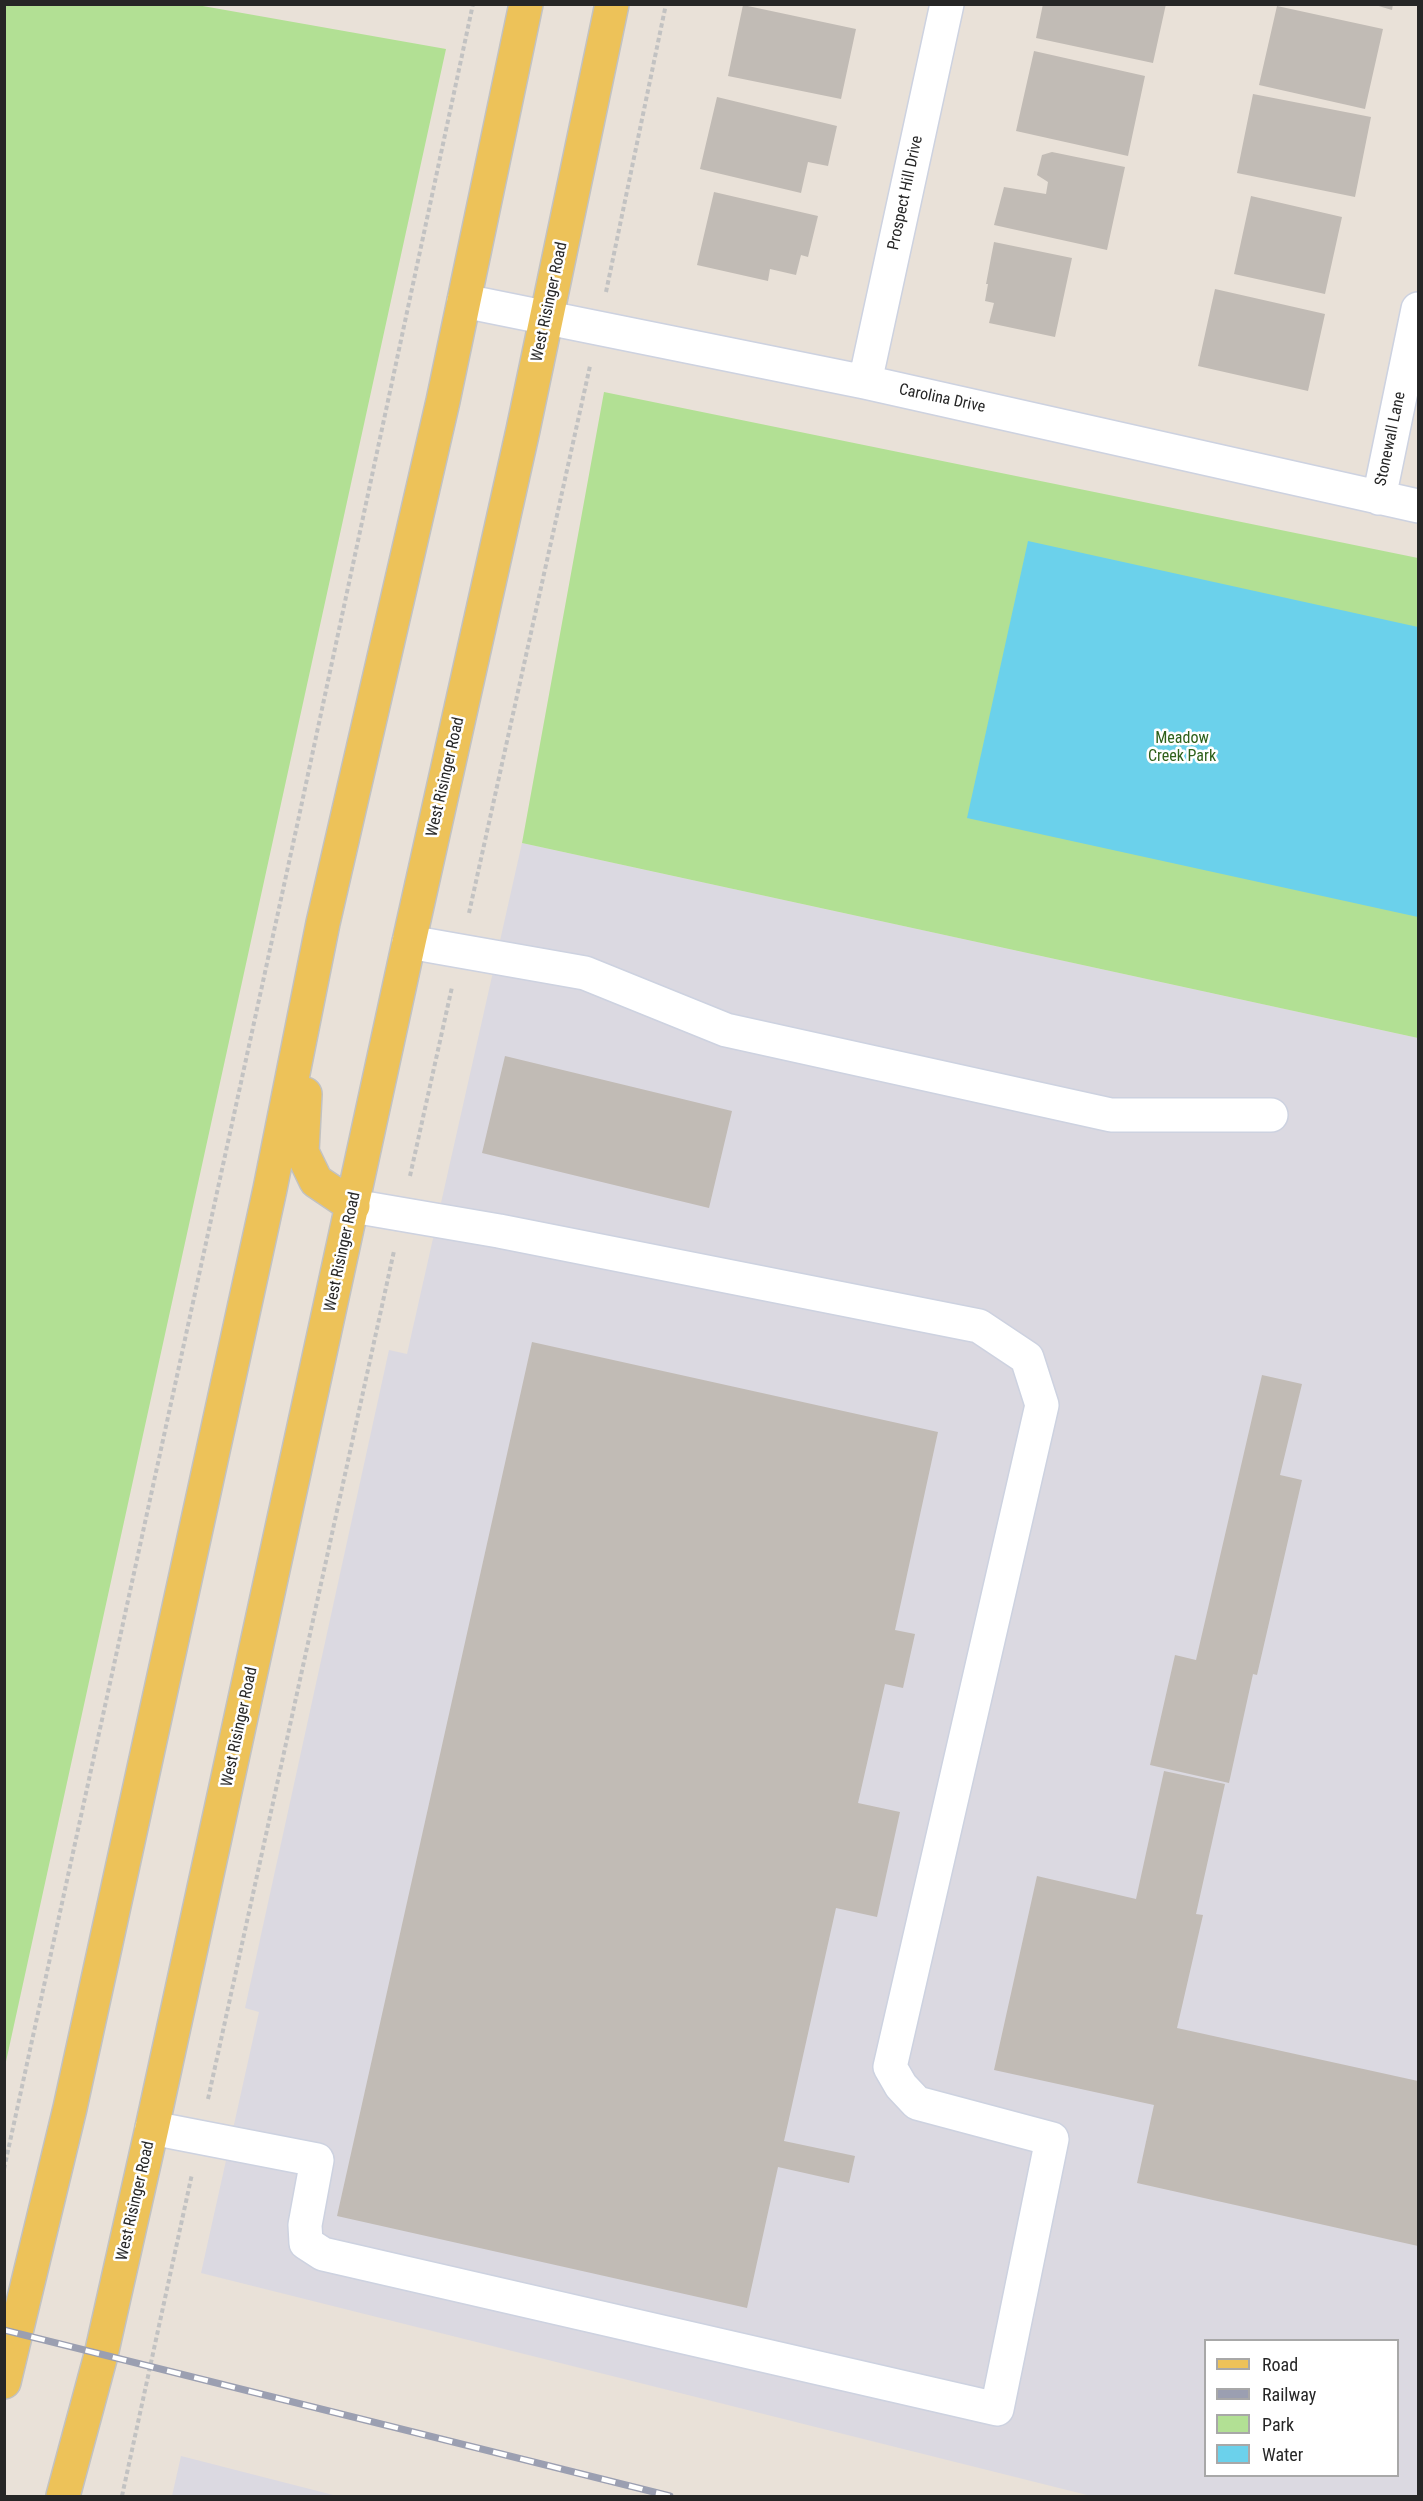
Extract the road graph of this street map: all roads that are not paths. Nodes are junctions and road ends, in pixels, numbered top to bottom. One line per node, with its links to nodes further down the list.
1 (526, 4): 4 (main road)
2 (612, 4): 6 (main road, West Risinger Road)
3 (947, 4): 7 (street, Prospect Hill Drive)
4 (464, 302): 6 (street, Carolina Drive); 10 (main road)
5 (1419, 309): 8 (street, Stonewall Lane)
6 (546, 318): 7 (street, Carolina Drive); 11 (main road, West Risinger Road)
7 (865, 382): 8 (street, Carolina Drive)
8 (1379, 498): 9 (street, Carolina Drive)
9 (1419, 506)
10 (355, 791): 13 (main road); 15 (main road)
11 (409, 942): 12 (street); 13 (main road, West Risinger Road)
12 (1271, 1115)
13 (353, 1206): 14 (main road, West Risinger Road); 14 (street)
14 (152, 2128): 16 (main road, West Risinger Road)
15 (4, 2382)
16 (63, 2496)

